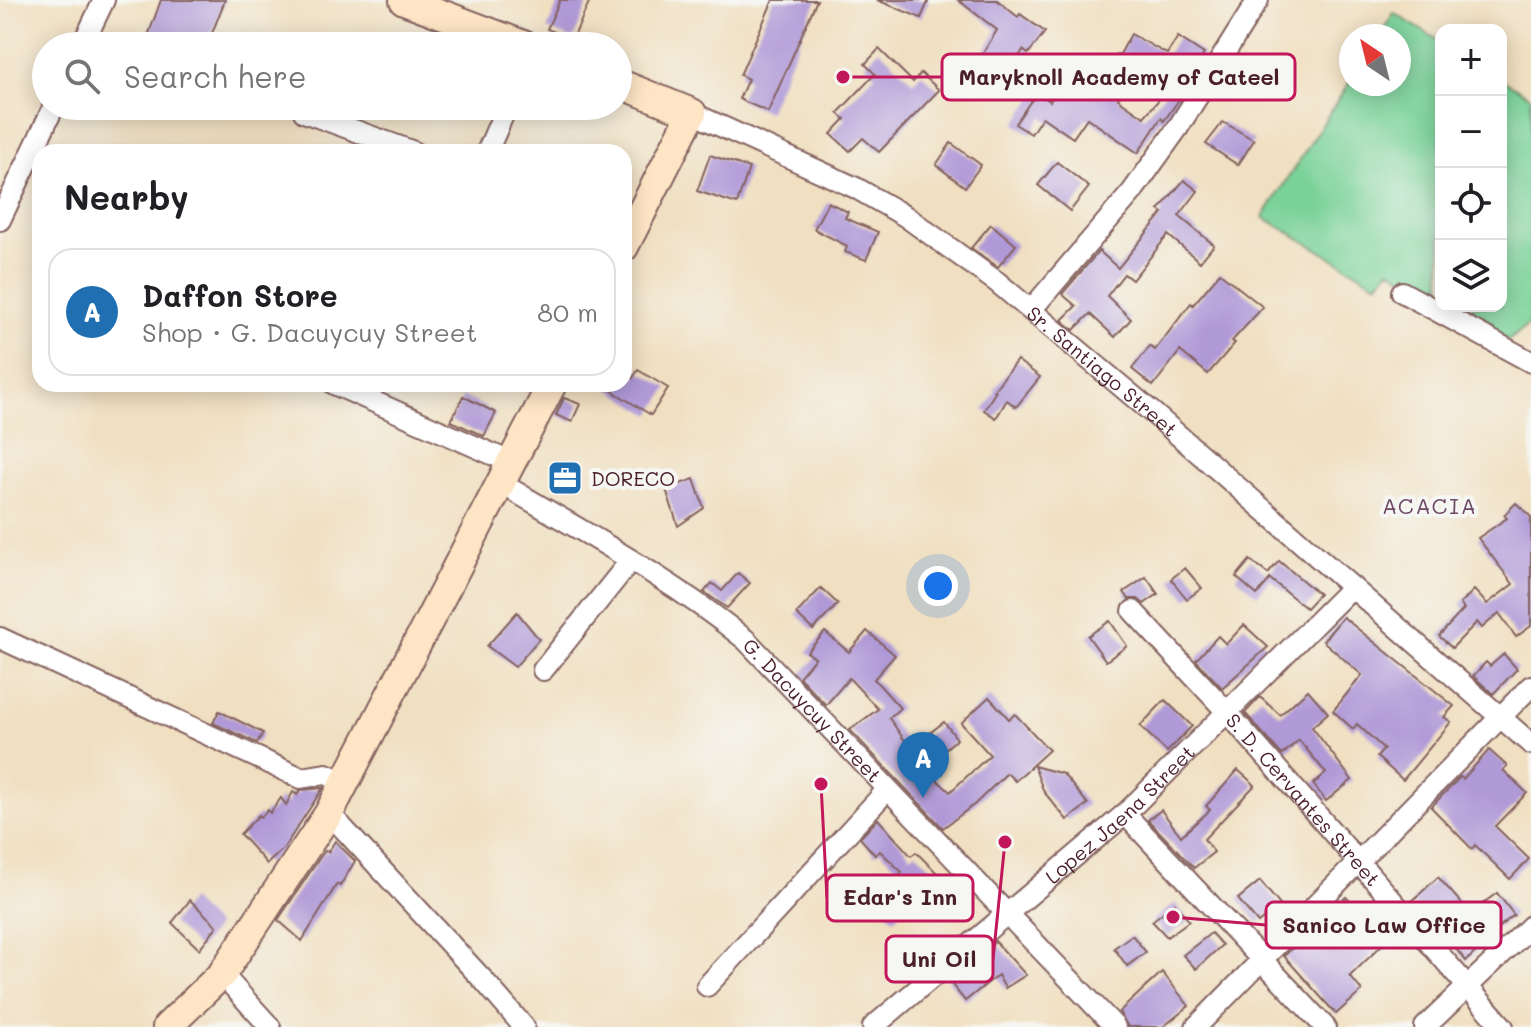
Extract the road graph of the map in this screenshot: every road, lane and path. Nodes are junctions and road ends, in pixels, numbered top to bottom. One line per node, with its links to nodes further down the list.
1 (104, 0): 4 (street)
2 (404, 0): 5 (street)
3 (1258, 0): 18 (street)
4 (89, 32)
5 (489, 32)
6 (632, 89): 7 (street, Sr. Santiago Street)
7 (692, 113): 16 (street); 18 (street, Sr. Santiago Street)
8 (49, 120): 11 (street)
9 (326, 120): 12 (street)
10 (501, 120): 13 (street)
11 (42, 144)
12 (392, 144)
13 (490, 144)
14 (32, 173): 15 (street)
15 (0, 220)
16 (632, 231)
17 (1402, 292): 19 (street)
18 (1031, 310): 24 (street, Sr. Santiago Street)
19 (1531, 362)
20 (349, 392): 22 (street, G. Dacuycuy Street)
21 (548, 392): 22 (street)
22 (504, 472): 23 (street, G. Dacuycuy Street); 32 (street)
23 (631, 560): 27 (street); 33 (street, G. Dacuycuy Street)
24 (1352, 587): 29 (street, Lopez Jaena Street); 30 (street, Sr. Santiago Street)
25 (1133, 611): 29 (street, S. D. Cervantes Street)
26 (0, 638): 32 (street)
27 (543, 670)
28 (1531, 686): 30 (street)
29 (1228, 713): 35 (street, Lopez Jaena Street); 36 (street, S. D. Cervantes Street)
30 (1501, 717): 31 (street, Sr. Santiago Street); 36 (street)
31 (1531, 744)
32 (345, 782): 34 (street)
33 (887, 790): 37 (street, G. Dacuycuy Street); 41 (street)
34 (329, 813): 40 (street); 45 (street)
35 (1125, 814): 37 (street, Lopez Jaena Street); 39 (street)
36 (1358, 862): 39 (street); 42 (street, S. D. Cervantes Street)
37 (1007, 912): 46 (street, Lopez Jaena Street); 47 (street, G. Dacuycuy Street)
38 (1531, 926): 42 (street)
39 (1262, 960): 48 (street); 49 (street)
40 (222, 974): 43 (street); 44 (street)
41 (707, 986)
42 (1468, 986): 50 (street); 51 (street, S. D. Cervantes Street)
43 (167, 1027)
44 (270, 1027)
45 (524, 1027)
46 (873, 1027)
47 (1115, 1027)
48 (1196, 1027)
49 (1325, 1027)
50 (1425, 1027)
51 (1503, 1027)

